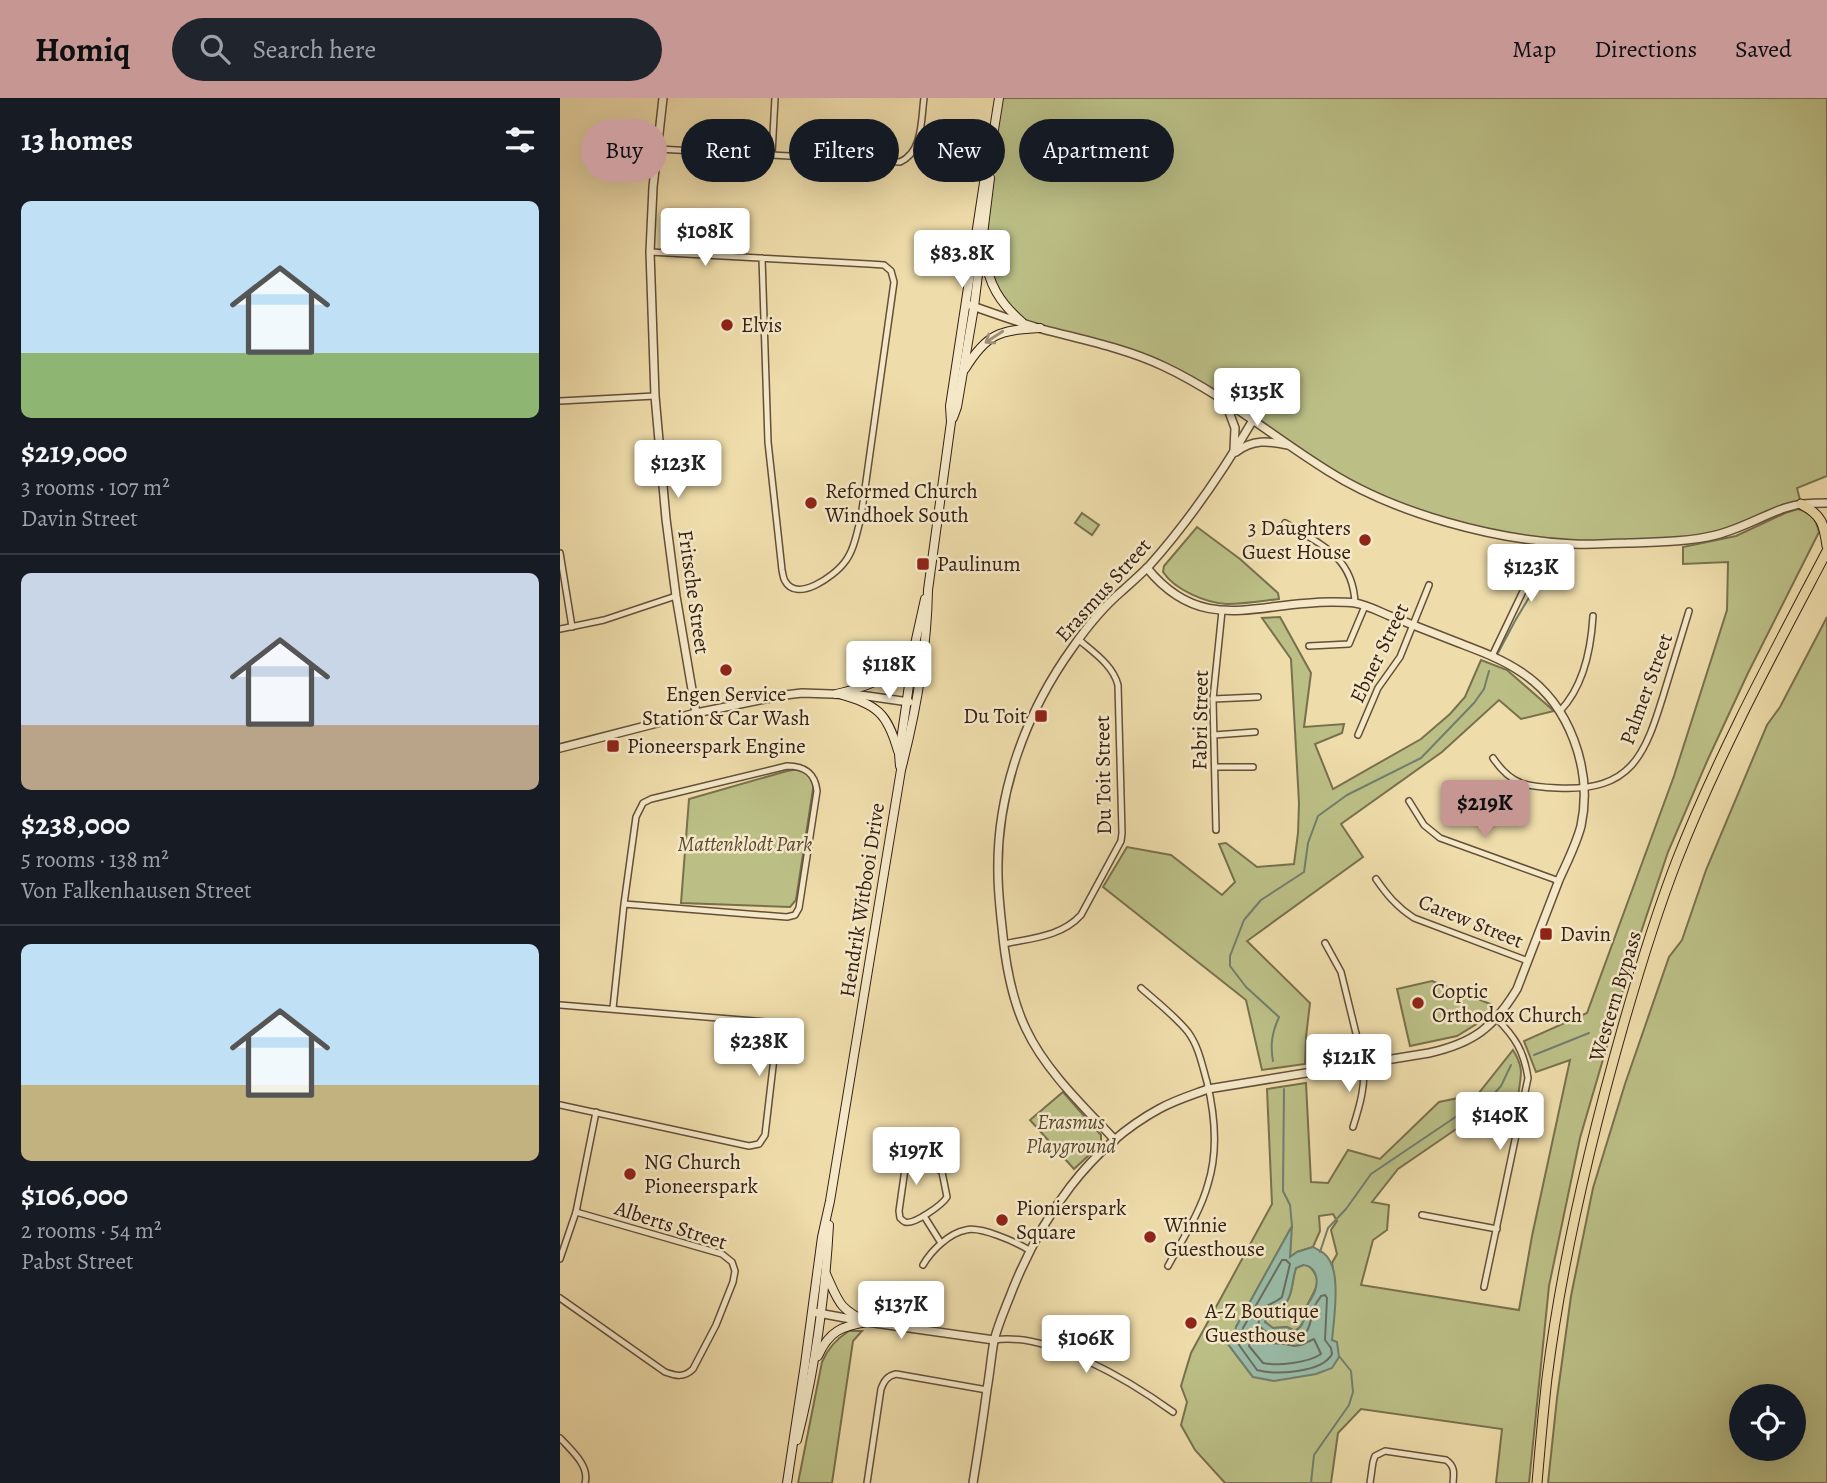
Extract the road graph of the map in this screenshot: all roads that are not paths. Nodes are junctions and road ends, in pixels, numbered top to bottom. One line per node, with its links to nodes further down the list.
1 (663, 98): 5 (street, Fritsche Street)
2 (775, 98): 6 (street)
3 (924, 98): 8 (street)
4 (999, 98): 7 (main road, Hendrik Witbooi Drive)
5 (661, 119)
6 (774, 119)
7 (996, 119)
8 (775, 154)
9 (654, 182): 13 (street, Fritsche Street)
10 (984, 182): 15 (main road, Hendrik Witbooi Drive)
11 (989, 182): 12 (main road, Hendrik Witbooi Drive)
12 (984, 238): 15 (main road, Hendrik Witbooi Drive); 16 (main road)
13 (650, 252): 14 (street); 19 (street, Fritsche Street)
14 (762, 258): 14 (street)
15 (971, 305): 16 (street); 18 (main road, Hendrik Witbooi Drive); 23 (main road, Hendrik Witbooi Drive)
16 (1022, 322): 17 (street)
17 (1040, 328): 18 (main road, one-way to 18); 21 (street)
18 (963, 373): 23 (main road, Hendrik Witbooi Drive)
19 (655, 396): 20 (street); 35 (street, Fritsche Street)
20 (560, 401)
21 (1225, 401): 22 (street); 25 (street)
22 (1253, 420): 24 (street); 25 (street, Erasmus Street)
23 (951, 422): 34 (main road, Hendrik Witbooi Drive)
24 (1290, 445): 25 (street); 27 (street)
25 (1233, 454): 31 (street, Erasmus Street)
26 (1827, 503): 27 (street)
27 (1801, 504): 29 (highway)
28 (1285, 523): 36 (street)
29 (1827, 548): 108 (highway, Western Bypass)
30 (560, 553): 42 (street)
31 (1147, 568): 38 (street); 44 (street, Erasmus Street)
32 (1500, 575): 47 (street)
33 (1429, 585): 41 (street, Ebner Street)
34 (928, 590): 45 (main road, Hendrik Witbooi Drive); 51 (main road, Hendrik Witbooi Drive)
35 (677, 596): 42 (street); 53 (street, Fritsche Street)
36 (1355, 603): 37 (street); 38 (street)
37 (1365, 606): 41 (street); 46 (street)
38 (1222, 611): 50 (street, Fabri Street)
39 (1689, 611): 63 (street, Palmer Street)
40 (1593, 616): 52 (street)
41 (1413, 625): 47 (street); 56 (street, Ebner Street)
42 (572, 627): 43 (street)
43 (560, 629)
44 (1078, 639): 70 (street, Erasmus Street); 70 (street, Du Toit Street)
45 (915, 644): 48 (main road); 51 (main road, Hendrik Witbooi Drive)
46 (1309, 646)
47 (1492, 656): 52 (street)
48 (836, 694): 51 (street); 53 (street); 58 (main road)
49 (1258, 697): 50 (street)
50 (1213, 699): 55 (street, Fabri Street)
51 (911, 703): 58 (main road, Hendrik Witbooi Drive); 62 (main road, Hendrik Witbooi Drive)
52 (1560, 711): 63 (street)
53 (696, 713): 57 (street)
54 (1255, 732): 55 (street)
55 (1214, 735): 60 (street, Fabri Street)
56 (1358, 735)
57 (560, 748)
58 (899, 754): 62 (main road, Hendrik Witbooi Drive)
59 (1493, 758): 63 (street, Palmer Street)
60 (1214, 767): 61 (street); 65 (street, Fabri Street)
61 (1253, 767)
62 (901, 770): 82 (main road, Hendrik Witbooi Drive)
63 (1584, 788): 67 (street)
64 (1409, 801): 67 (street)
65 (1216, 830)
66 (1376, 879): 71 (street, Carew Street)
67 (1559, 881): 71 (street)
68 (624, 904): 68 (street); 74 (street)
69 (1325, 943): 76 (street)
70 (1004, 944): 81 (street, Erasmus Street)
71 (1528, 961): 75 (street)
72 (1141, 988): 77 (street)
73 (560, 1005): 74 (street)
74 (613, 1008): 79 (street)
75 (1496, 1018): 76 (street); 86 (street)
76 (1363, 1062): 77 (street); 80 (street)
77 (1208, 1089): 81 (street); 91 (street)
78 (560, 1105): 79 (street)
79 (596, 1112): 83 (street)
80 (1353, 1127)
81 (1115, 1140): 88 (street)
82 (830, 1201): 92 (main road, Hendrik Witbooi Drive); 95 (main road, Hendrik Witbooi Drive)
83 (576, 1212): 89 (street); 94 (street, Alberts Street)
84 (1422, 1215): 86 (street)
85 (924, 1216): 85 (street); 87 (street)
86 (1497, 1229): 93 (street)
87 (941, 1243): 88 (street); 90 (street)
88 (1030, 1250): 97 (street)
89 (560, 1259)
90 (923, 1265)
91 (1168, 1266)
92 (826, 1274): 95 (main road, Hendrik Witbooi Drive); 96 (main road)
93 (1484, 1287)
94 (560, 1298)
95 (817, 1312): 96 (street); 98 (main road, Hendrik Witbooi Drive); 102 (main road, Hendrik Witbooi Drive)
96 (867, 1322): 97 (street); 98 (main road)
97 (994, 1340): 99 (street); 100 (street)
98 (814, 1367): 102 (main road, Hendrik Witbooi Drive)
99 (987, 1390): 104 (street); 105 (street)
100 (1173, 1412)
101 (560, 1438): 103 (street)
102 (787, 1482)
103 (586, 1483)
104 (867, 1483)
105 (973, 1483)
106 (1370, 1483): 107 (street)
107 (1452, 1483)
108 (1536, 1483)

